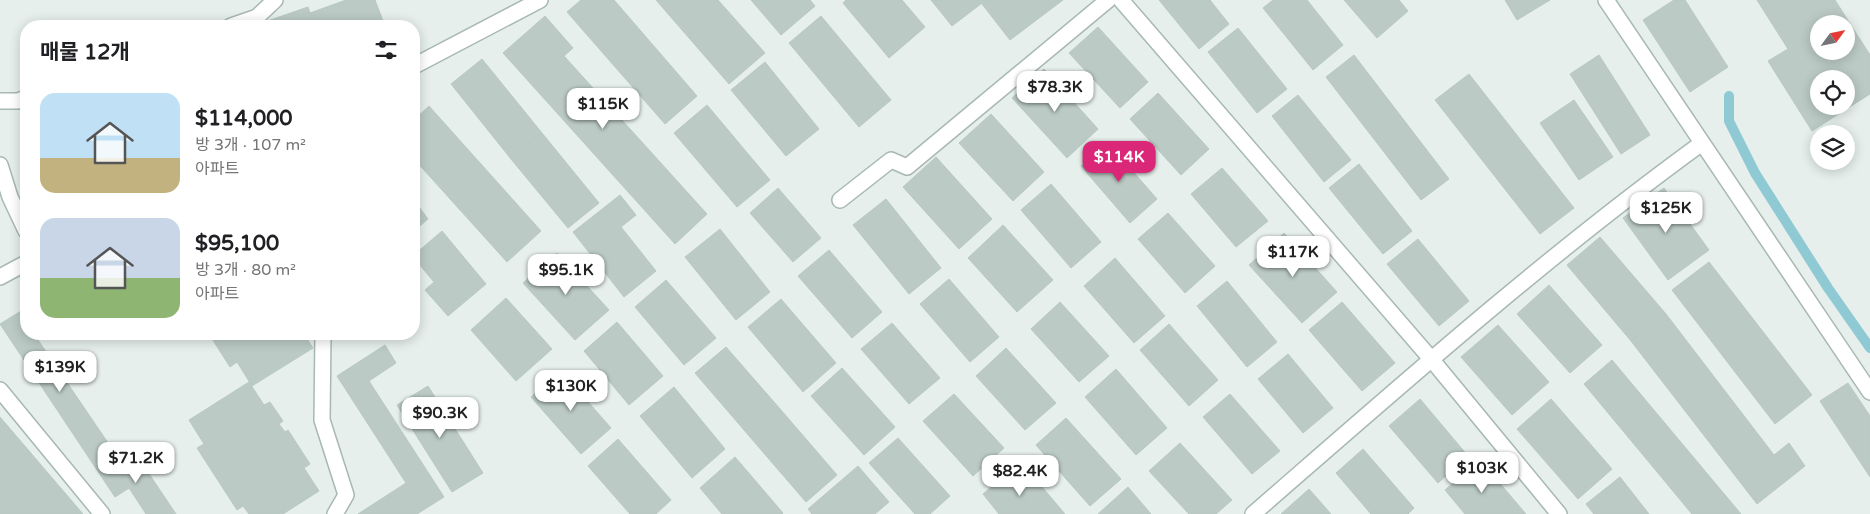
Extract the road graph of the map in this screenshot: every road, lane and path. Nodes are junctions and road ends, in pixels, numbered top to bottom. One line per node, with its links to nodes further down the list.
1 (275, 0): 6 (street)
2 (540, 0): 7 (street)
3 (1108, 0): 12 (street)
4 (1122, 0): 17 (street)
5 (1606, 0): 10 (street)
6 (248, 20)
7 (420, 63)
8 (20, 100): 9 (street)
9 (0, 101)
10 (1702, 143): 17 (street); 19 (street)
11 (0, 165): 13 (street)
12 (840, 200)
13 (20, 218)
14 (20, 267): 15 (street)
15 (0, 277)
16 (323, 340): 21 (street)
17 (1432, 360): 22 (street); 23 (street)
18 (0, 390): 20 (street)
19 (1870, 392)
20 (102, 514)
21 (335, 514)
22 (1253, 514)
23 (1559, 514)

